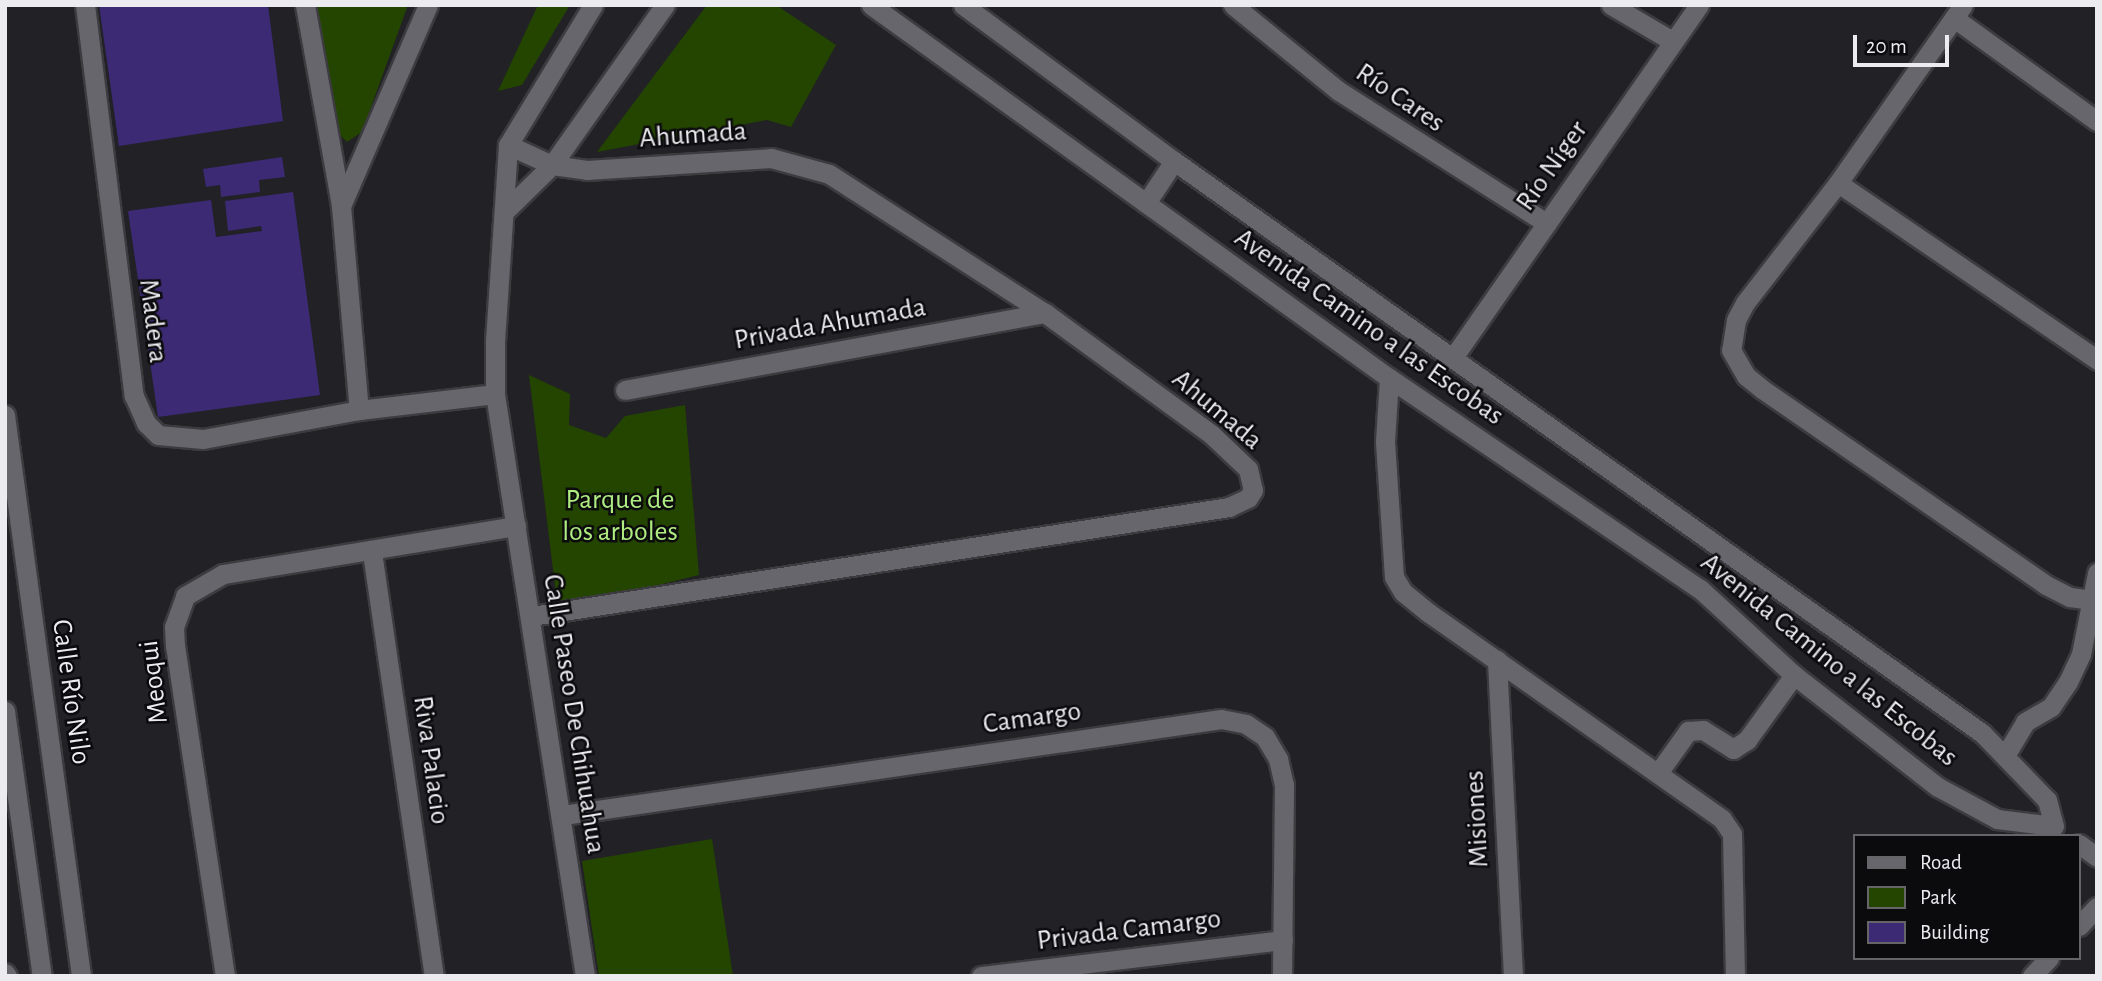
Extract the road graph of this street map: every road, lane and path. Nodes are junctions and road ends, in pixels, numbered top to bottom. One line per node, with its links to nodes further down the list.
1 (85, 5): 28 (street, Madera)
2 (305, 5): 19 (street)
3 (428, 5): 19 (street)
4 (593, 5): 14 (street, Calle Paseo De Chihuahua)
5 (665, 5): 16 (street)
6 (871, 5): 18 (street, Avenida Camino a las Escobas)
7 (963, 5): 15 (street, Avenida Camino a las Escobas)
8 (1233, 5): 21 (street, Río Cares)
9 (1611, 5): 12 (street)
10 (1699, 5): 12 (street, Río Níger)
11 (1958, 12): 13 (street); 17 (street)
12 (1672, 41): 21 (street, Río Níger)
13 (2097, 121)
14 (508, 145): 16 (street, Ahumada); 20 (street, Calle Paseo De Chihuahua)
15 (1174, 161): 18 (street); 23 (street, Avenida Camino a las Escobas)
16 (552, 165): 20 (street); 22 (street, Ahumada)
17 (1838, 183): 24 (street); 33 (street)
18 (1146, 203): 25 (street, Avenida Camino a las Escobas)
19 (341, 206): 28 (street)
20 (505, 211): 27 (street, Calle Paseo De Chihuahua)
21 (1546, 223): 23 (street, Río Níger)
22 (1045, 313): 26 (street, Privada Ahumada); 34 (street, Ahumada)
23 (1452, 359): 38 (street, Avenida Camino a las Escobas)
24 (2097, 360)
25 (1389, 377): 35 (street); 36 (street, Avenida Camino a las Escobas)
26 (625, 390)
27 (495, 394): 28 (street, Madera); 30 (street, Calle Paseo De Chihuahua)
28 (359, 410)
29 (5, 415): 49 (street, Calle Río Nilo)
30 (516, 526): 31 (street, Meoqui); 34 (street, Calle Paseo De Chihuahua)
31 (372, 552): 50 (street, Meoqui); 51 (street, Riva Palacio)
32 (2097, 573): 33 (street)
33 (2095, 601): 38 (street)
34 (531, 616): 40 (street, Calle Paseo De Chihuahua)
35 (1497, 660): 39 (street); 55 (street, Misiones)
36 (1794, 675): 39 (street); 41 (street, Avenida Camino a las Escobas)
37 (5, 711): 48 (street)
38 (2006, 754): 41 (street, Avenida Camino a las Escobas)
39 (1658, 774): 56 (street)
40 (563, 815): 46 (street, Camargo); 52 (street, Calle Paseo De Chihuahua)
41 (2061, 831)
42 (2081, 846): 43 (street)
43 (2097, 858)
44 (2097, 907): 45 (street)
45 (2081, 924)
46 (1283, 940): 53 (street, Privada Camargo); 54 (street, Camargo)
47 (2047, 960): 57 (street)
48 (42, 976)
49 (81, 976)
50 (225, 976)
51 (434, 976)
52 (585, 976)
53 (981, 976)
54 (1282, 976)
55 (1513, 976)
56 (1735, 976)
57 (2032, 976)

